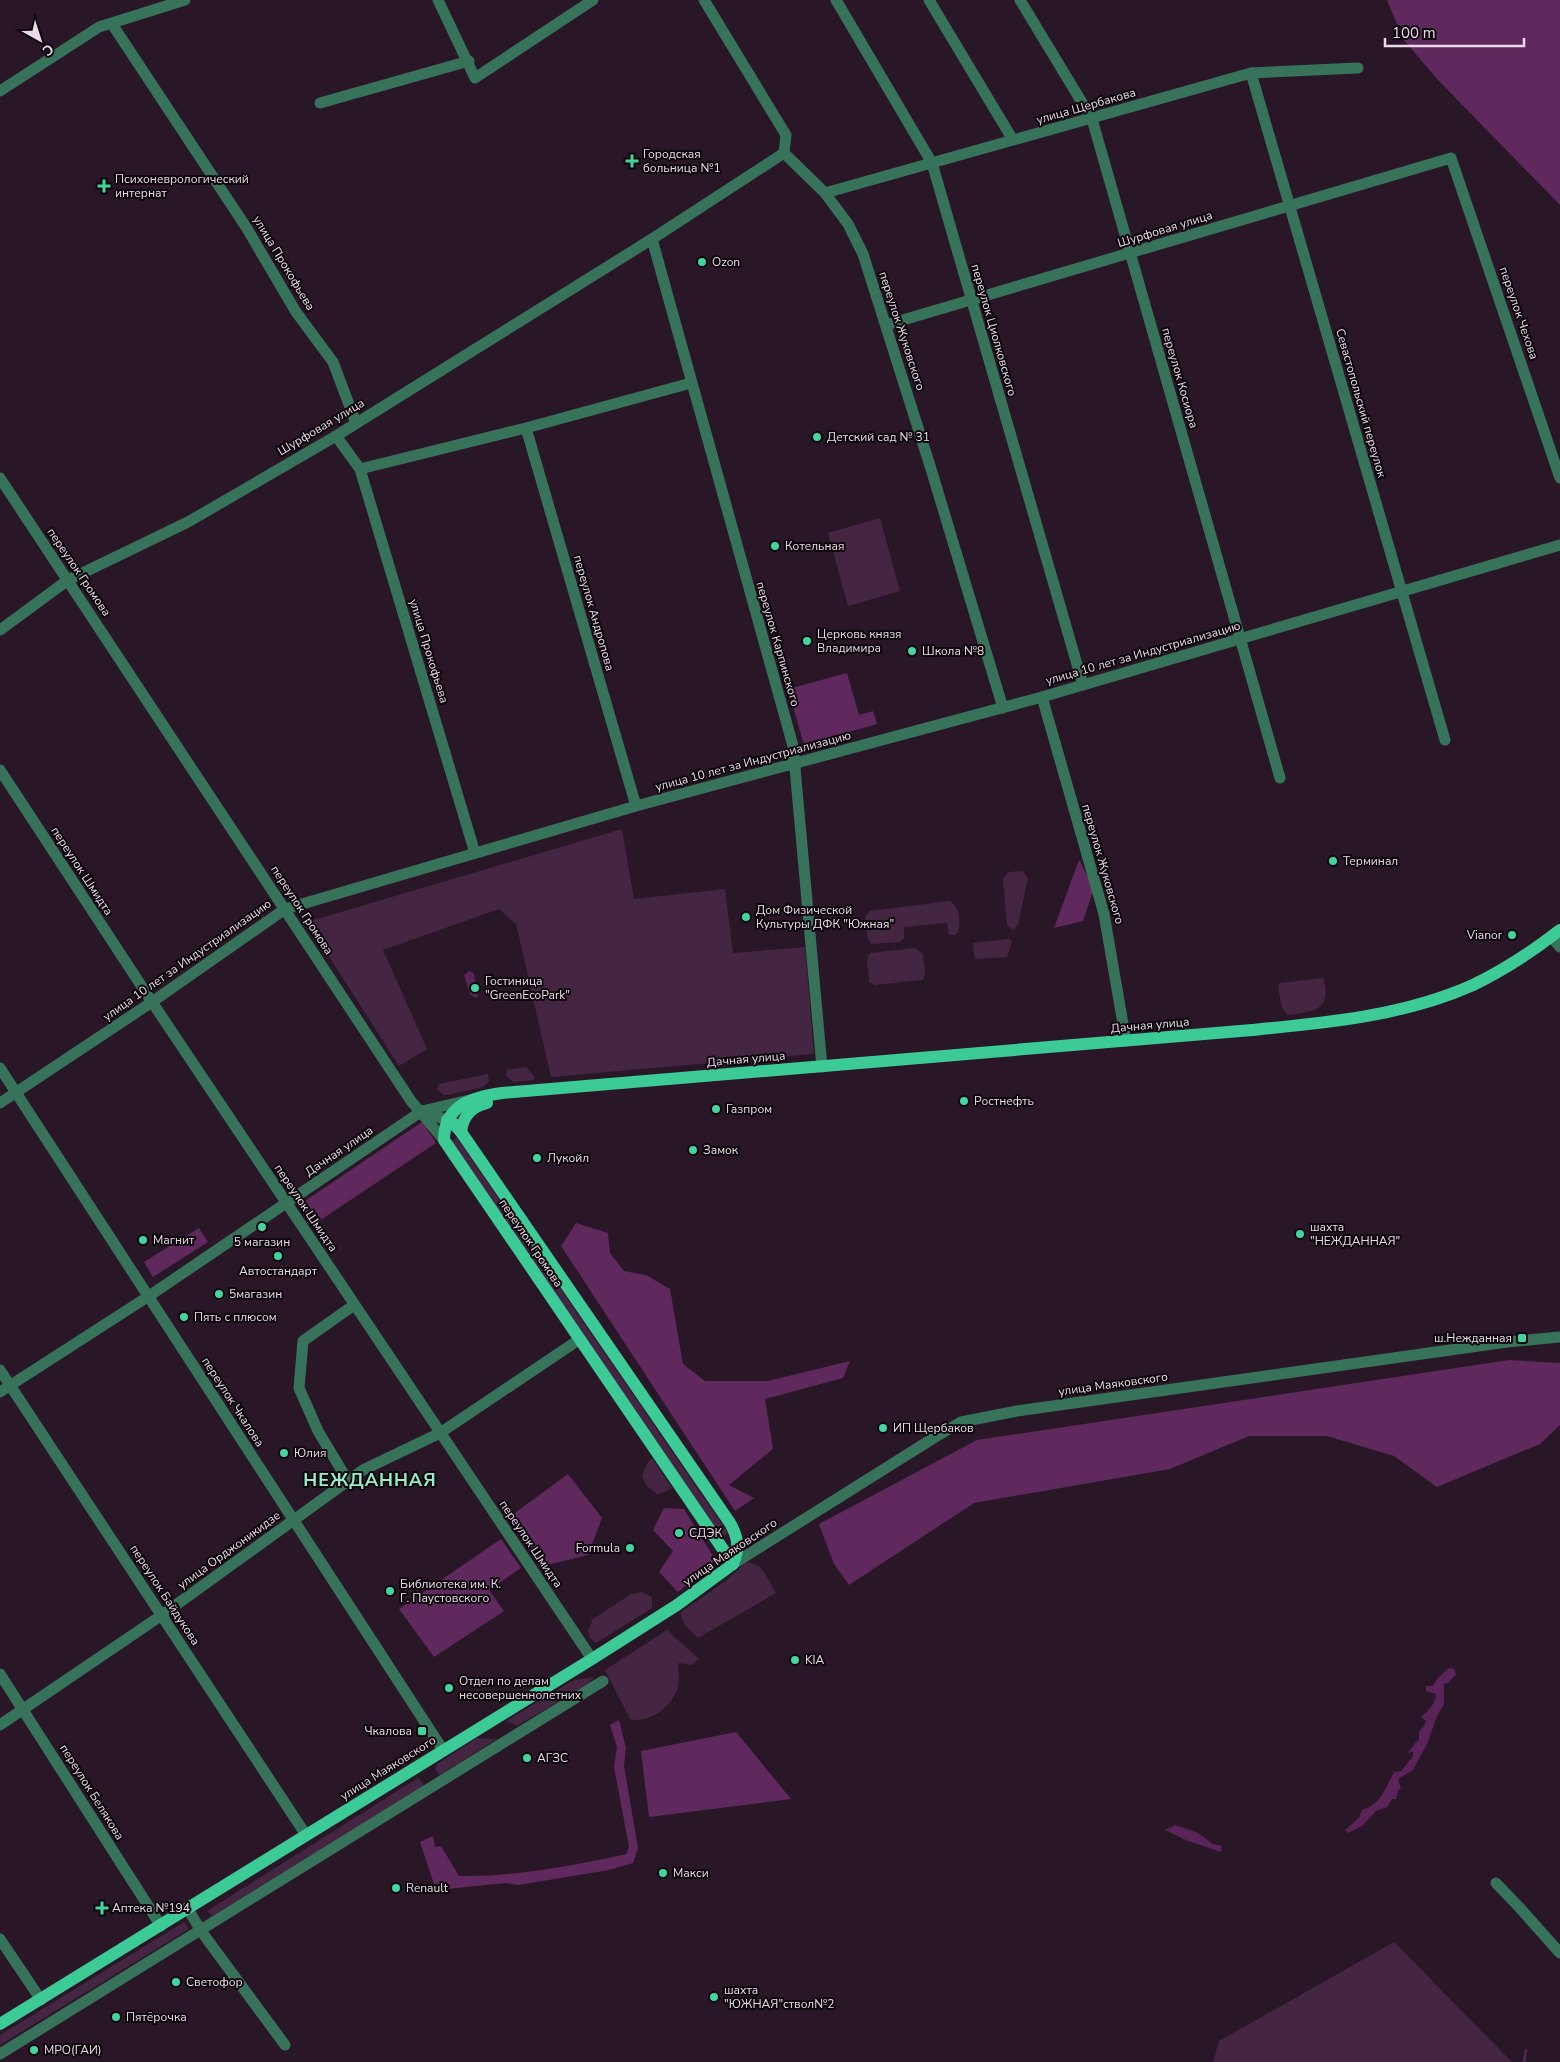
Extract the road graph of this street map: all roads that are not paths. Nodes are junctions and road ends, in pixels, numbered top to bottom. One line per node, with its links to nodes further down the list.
1 (185, 0): 8 (street)
2 (438, 0): 9 (street)
3 (592, 0): 9 (street)
4 (704, 0): 16 (street)
5 (836, 0): 18 (street, переулок Циолковского)
6 (928, 0): 15 (street)
7 (1020, 0): 14 (street, переулок Косиора)
8 (112, 24): 12 (street); 26 (street, улица Прокофьева)
9 (469, 61): 13 (street)
10 (1358, 68): 11 (street, улица Щербакова)
11 (1251, 73): 14 (street, улица Щербакова); 20 (street, Севастопольский переулок)
12 (0, 91)
13 (320, 103)
14 (1092, 119): 15 (street, улица Щербакова); 22 (street, переулок Косиора)
15 (1013, 140): 18 (street, улица Щербакова)
16 (784, 153): 19 (street, переулок Жуковского); 21 (street)
17 (1451, 158): 20 (street, Шурфовая улица); 31 (street, переулок Чехова)
18 (932, 163): 19 (street, улица Щербакова); 23 (street, переулок Циолковского)
19 (825, 193): 24 (street, переулок Жуковского)
20 (1290, 206): 22 (street, Шурфовая улица); 34 (street, Севастопольский переулок)
21 (652, 239): 25 (street, переулок Карпинского); 26 (street, Шурфовая улица)
22 (1131, 254): 23 (street, Шурфовая улица); 36 (street, переулок Косиора)
23 (971, 301): 24 (street, Шурфовая улица); 37 (street, переулок Циолковского)
24 (886, 325): 39 (street, переулок Жуковского)
25 (691, 383): 27 (street); 41 (street, переулок Карпинского)
26 (356, 422): 28 (street, Шурфовая улица)
27 (526, 428): 29 (street); 44 (street, переулок Андропова)
28 (336, 436): 29 (street, улица Прокофьева); 33 (street, Шурфовая улица)
29 (360, 469): 45 (street, улица Прокофьева)
30 (0, 478): 33 (street, переулок Громова)
31 (1560, 478)
32 (1560, 545): 34 (street, улица 10 лет за Индустриализацию)
33 (68, 580): 35 (street, Шурфовая улица); 46 (street, переулок Громова)
34 (1402, 592): 36 (street, улица 10 лет за Индустриализацию); 40 (street, Севастопольский переулок)
35 (0, 630)
36 (1240, 639): 37 (street, улица 10 лет за Индустриализацию); 43 (street, переулок Косиора)
37 (1083, 686): 38 (street, улица 10 лет за Индустриализацию)
38 (1042, 698): 39 (street, улица 10 лет за Индустриализацию); 49 (street, переулок Жуковского)
39 (1003, 708): 41 (street, улица 10 лет за Индустриализацию)
40 (1445, 740)
41 (794, 764): 44 (street, улица 10 лет за Индустриализацию); 51 (street, переулок Карпинского)
42 (0, 770): 48 (street, переулок Шмидта)
43 (1280, 778)
44 (636, 806): 45 (street, улица 10 лет за Индустриализацию)
45 (475, 853): 46 (street, улица 10 лет за Индустриализацию)
46 (285, 909): 48 (street, улица 10 лет за Индустриализацию); 55 (street, переулок Громова)
47 (1558, 939): 49 (main road, Дачная улица)
48 (152, 1002): 52 (street, улица 10 лет за Индустриализацию); 59 (street, переулок Шмидта)
49 (1126, 1045): 51 (main road, Дачная улица)
50 (0, 1068): 52 (street, переулок Чкалова)
51 (822, 1070): 53 (main road, Дачная улица)
52 (16, 1092): 54 (street, улица 10 лет за Индустриализацию); 60 (street, переулок Чкалова)
53 (475, 1102): 55 (street, Дачная улица); 56 (main road); 57 (main road)
54 (0, 1104)
55 (422, 1111): 56 (street); 58 (street, переулок Громова); 59 (street, Дачная улица)
56 (446, 1120): 57 (main road, переулок Громова); 58 (main road)
57 (461, 1132): 70 (main road, переулок Громова)
58 (444, 1140): 63 (main road, переулок Громова)
59 (286, 1203): 60 (street, Дачная улица); 61 (street, переулок Шмидта)
60 (149, 1296): 65 (street, Дачная улица); 69 (street, переулок Чкалова)
61 (354, 1305): 67 (street, переулок Шмидта); 68 (street)
62 (1560, 1337): 70 (street, улица Маяковского)
63 (580, 1338): 67 (street, улица Орджоникидзе); 70 (main road, переулок Громова)
64 (0, 1370): 65 (street, переулок Байдукова)
65 (10, 1386): 66 (street, Дачная улица); 71 (street, переулок Байдукова)
66 (0, 1392)
67 (440, 1433): 68 (street, улица Орджоникидзе); 72 (street, переулок Шмидта)
68 (348, 1481): 69 (street, улица Орджоникидзе)
69 (293, 1521): 71 (street, улица Орджоникидзе); 77 (street, переулок Чкалова)
70 (733, 1564): 72 (main road, улица Маяковского)
71 (162, 1615): 75 (street, улица Орджоникидзе); 78 (street, переулок Байдукова)
72 (592, 1659): 77 (main road, улица Маяковского)
73 (0, 1674): 75 (street, переулок Белякова)
74 (604, 1681): 82 (street)
75 (23, 1710): 76 (street, улица Орджоникидзе); 81 (street, переулок Белякова)
76 (0, 1725)
77 (443, 1750): 78 (main road, улица Маяковского)
78 (306, 1835): 80 (main road, улица Маяковского)
79 (1496, 1883): 84 (street)
80 (188, 1909): 81 (main road, улица Маяковского); 82 (street)
81 (161, 1926): 85 (main road, улица Маяковского)
82 (201, 1931): 87 (street); 88 (street)
83 (0, 1938): 85 (street)
84 (1560, 1953)
85 (41, 2000): 86 (main road, улица Маяковского)
86 (0, 2024)
87 (285, 2045)
88 (0, 2054)

